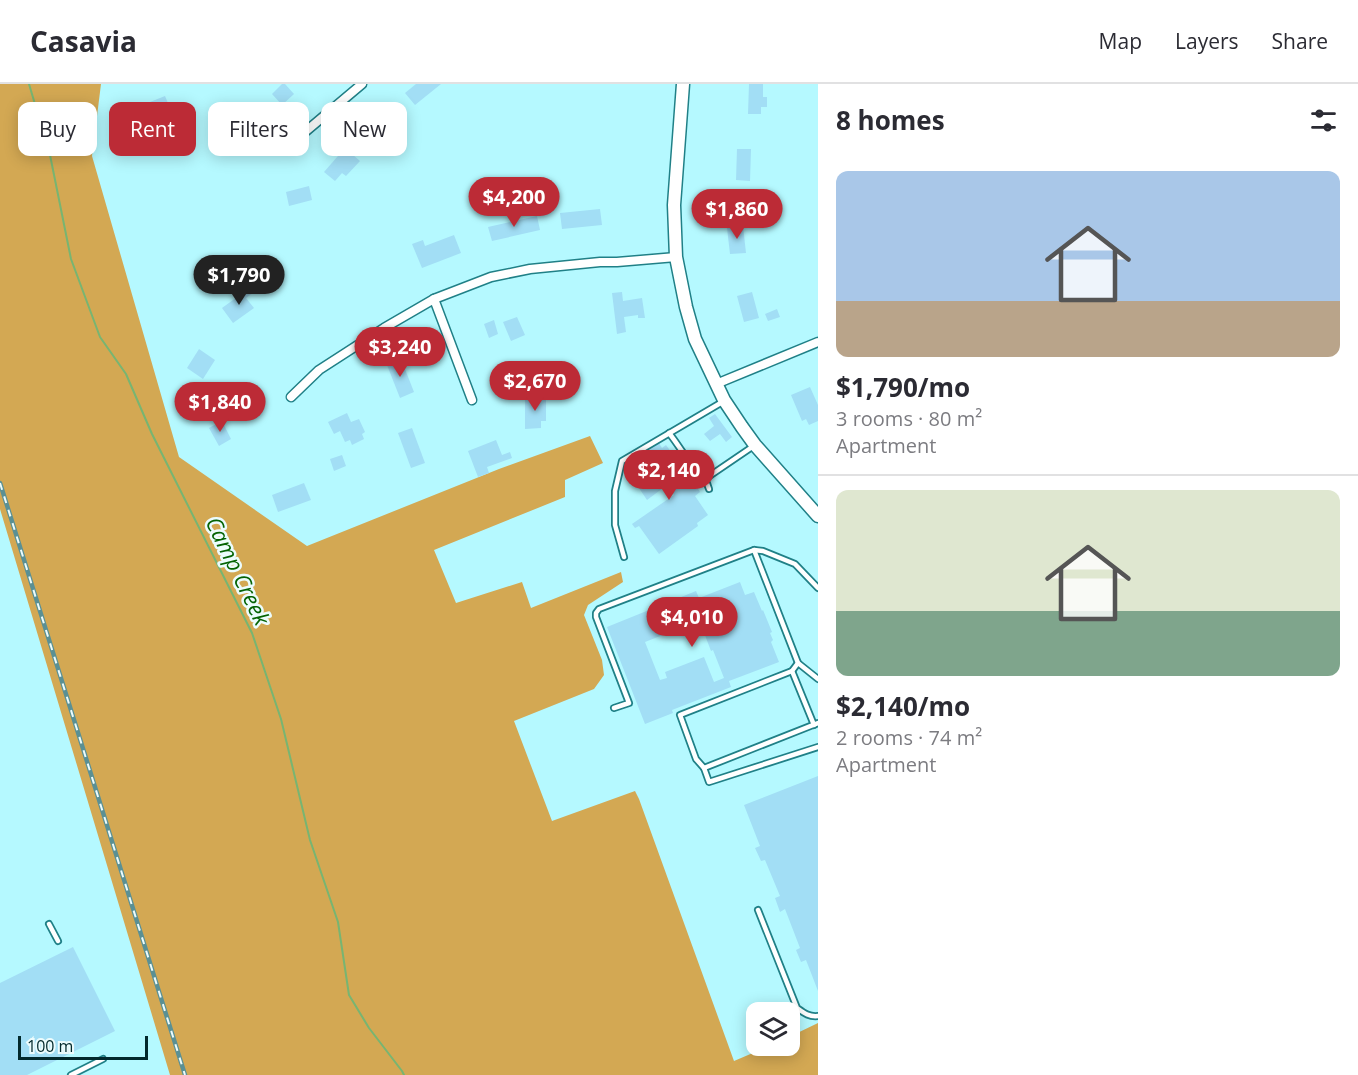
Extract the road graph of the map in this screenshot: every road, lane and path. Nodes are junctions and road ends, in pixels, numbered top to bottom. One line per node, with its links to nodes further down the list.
1 (362, 84): 3 (street)
2 (683, 84): 4 (main road)
3 (309, 129)
4 (676, 257): 5 (street); 7 (main road)
5 (434, 299): 8 (street); 9 (street)
6 (818, 342): 7 (street)
7 (716, 384): 10 (main road)
8 (291, 397)
9 (472, 400)
10 (724, 400): 11 (lane); 12 (main road)
11 (669, 433): 13 (lane); 17 (lane)
12 (755, 445): 13 (lane); 15 (main road)
13 (705, 479): 14 (lane)
14 (709, 489)
15 (818, 516)
16 (754, 550): 18 (lane); 19 (lane); 22 (lane)
17 (624, 557)
18 (818, 588)
19 (798, 663): 20 (lane); 21 (lane)
20 (792, 671): 23 (lane); 25 (lane)
21 (818, 679)
22 (614, 708)
23 (816, 724): 25 (lane)
24 (818, 747): 25 (lane)
25 (704, 768)
26 (758, 910): 29 (lane)
27 (50, 924): 28 (lane)
28 (58, 941)
29 (818, 1016)
30 (103, 1059): 31 (lane)
31 (71, 1075)

